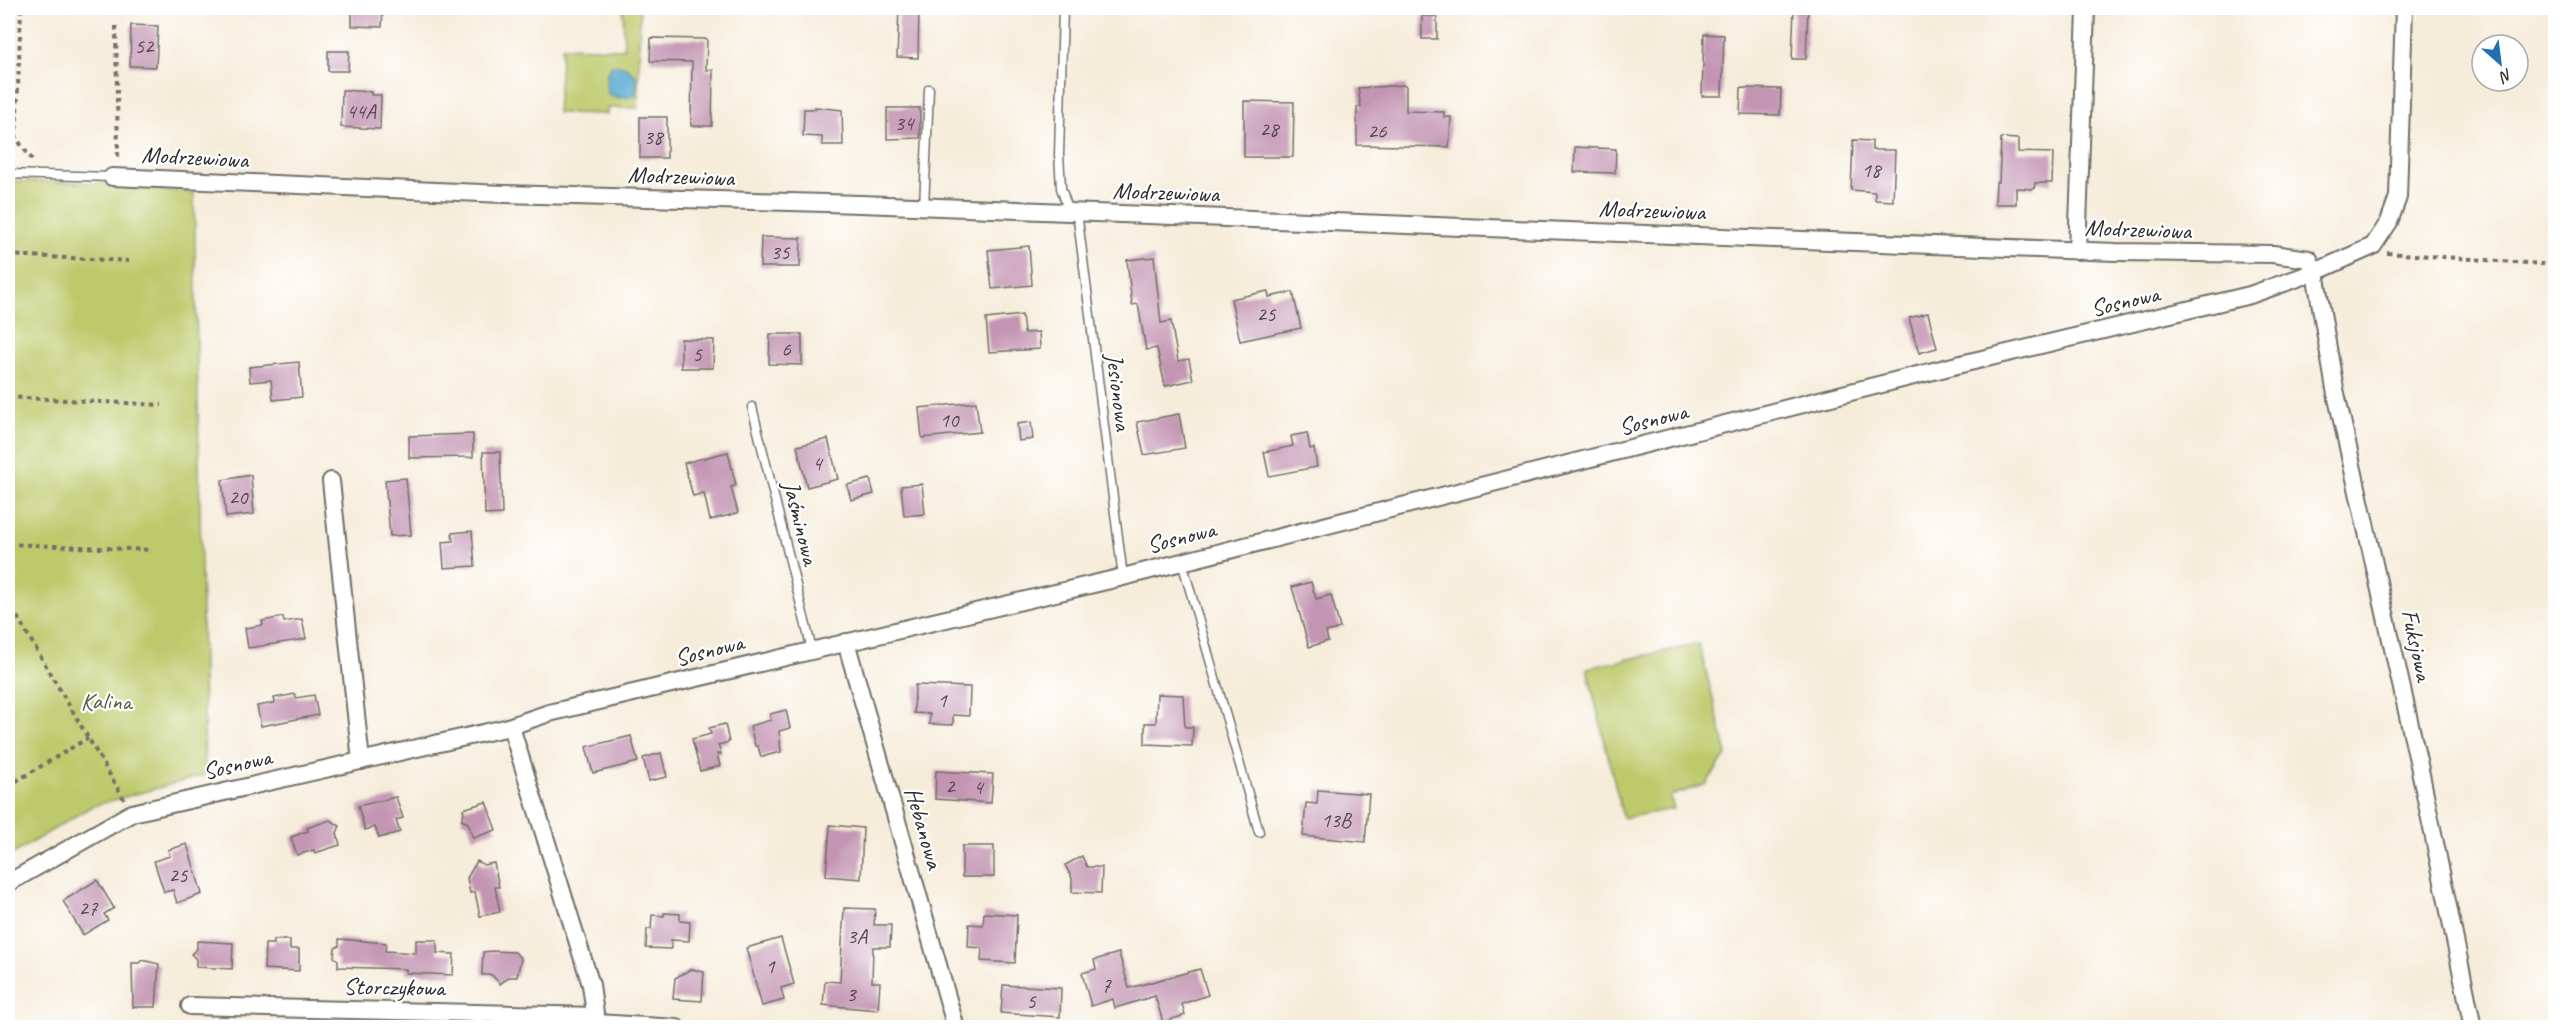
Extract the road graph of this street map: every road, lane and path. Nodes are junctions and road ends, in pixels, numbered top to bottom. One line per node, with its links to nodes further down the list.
1 (21, 8): 8 (path)
2 (1063, 8): 11 (lane, Jesionowa)
3 (2404, 8): 12 (street)
4 (2086, 11): 13 (street)
5 (116, 26): 9 (path)
6 (929, 89): 10 (lane)
7 (8, 174): 8 (lane, Modrzewiowa)
8 (43, 175): 9 (lane, Modrzewiowa)
9 (115, 177): 10 (street, Modrzewiowa)
10 (924, 208): 11 (street, Modrzewiowa)
11 (1073, 212): 13 (street, Modrzewiowa); 25 (lane, Jesionowa)
12 (2373, 246): 16 (path); 17 (street, Sosnowa)
13 (2077, 251): 17 (street, Modrzewiowa)
14 (8, 255): 15 (path)
15 (129, 261)
16 (2556, 265)
17 (2315, 272): 24 (street, Sosnowa); 42 (street, Fuksjowa)
18 (8, 397): 19 (path)
19 (162, 405)
20 (752, 406): 30 (lane, Jaśminowa)
21 (331, 481): 33 (street)
22 (8, 544): 23 (path)
23 (152, 550)
24 (1182, 562): 25 (street, Sosnowa); 36 (lane)
25 (1123, 577): 29 (street, Sosnowa)
26 (8, 601): 27 (path)
27 (15, 615): 28 (path); 32 (path)
28 (8, 619)
29 (846, 642): 30 (street, Sosnowa); 41 (street, Hebanowa)
30 (812, 650): 31 (street, Sosnowa)
31 (511, 726): 33 (street, Sosnowa); 39 (street)
32 (88, 738): 34 (path); 35 (path)
33 (361, 761): 35 (street, Sosnowa)
34 (8, 786)
35 (132, 813): 37 (street, Sosnowa)
36 (1259, 832)
37 (8, 883)
38 (190, 1006): 39 (street, Storczykowa)
39 (597, 1022): 40 (street, Storczykowa)
40 (677, 1028)
41 (956, 1028)
42 (2473, 1028)

